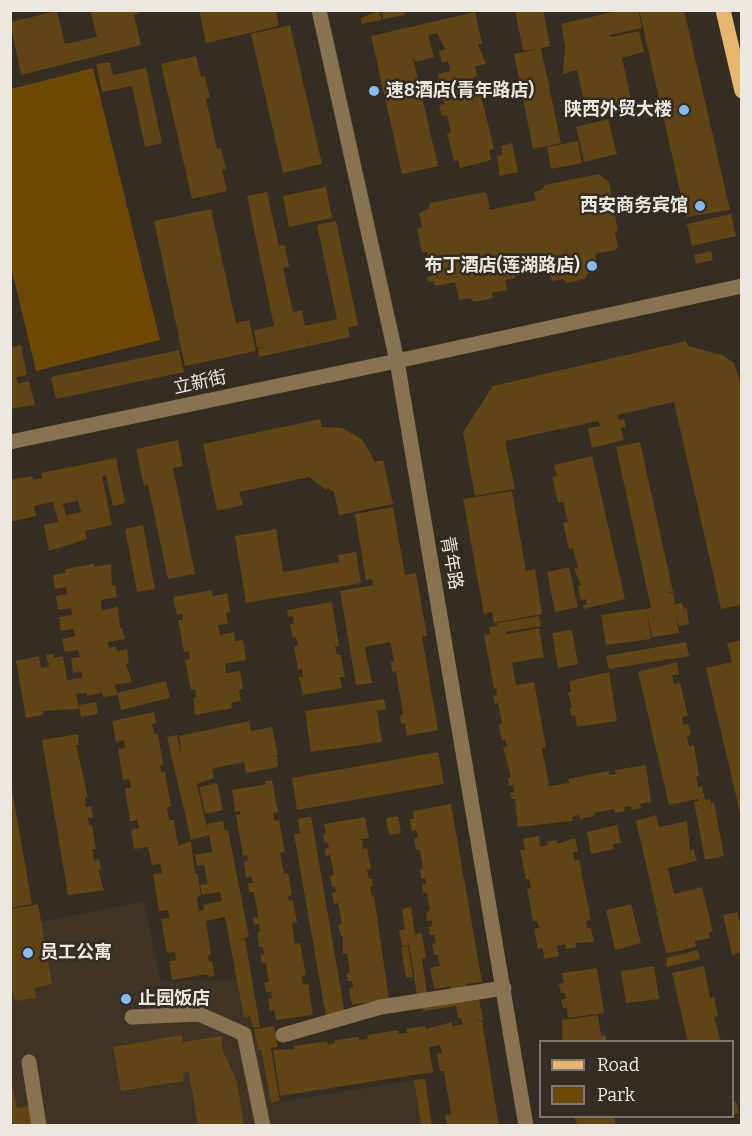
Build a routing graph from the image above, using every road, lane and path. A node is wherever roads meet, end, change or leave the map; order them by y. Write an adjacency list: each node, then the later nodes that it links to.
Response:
1 (319, 10): 5 (street, 青年路)
2 (723, 10): 3 (main road)
3 (741, 91)
4 (741, 286): 5 (street, 立新街)
5 (397, 362): 6 (street, 立新街); 7 (street, 青年路)
6 (10, 442)
7 (504, 988): 9 (street); 13 (street, 青年路)
8 (132, 1017): 12 (street)
9 (283, 1035)
10 (29, 1062): 11 (street)
11 (39, 1125)
12 (263, 1125)
13 (526, 1125)

